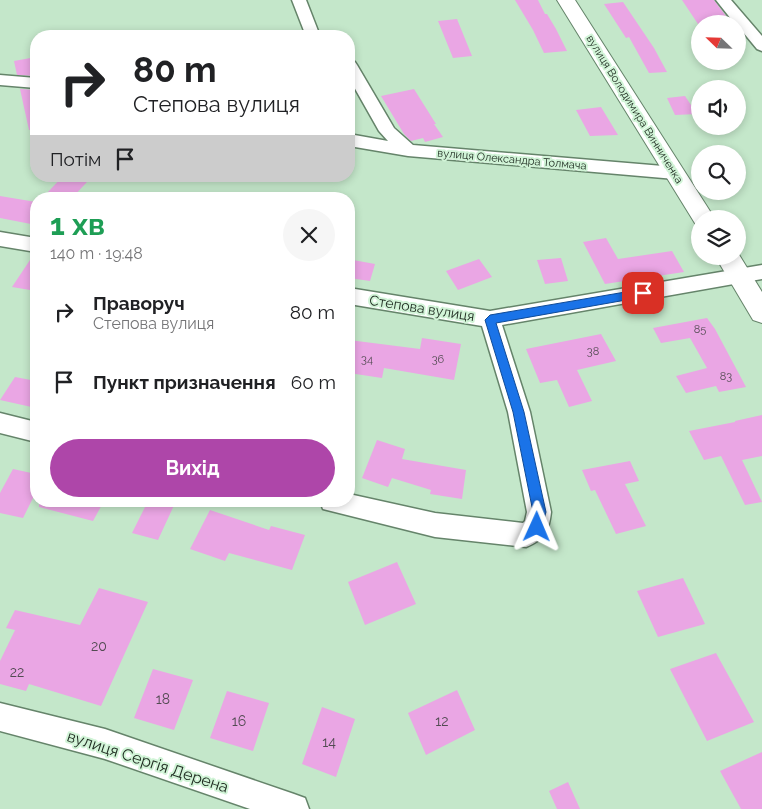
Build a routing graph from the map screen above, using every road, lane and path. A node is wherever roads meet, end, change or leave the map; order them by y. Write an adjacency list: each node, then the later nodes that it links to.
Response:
1 (299, 0): 4 (street)
2 (566, 0): 11 (main road, вулиця Володимира Винниченка)
3 (723, 0): 5 (street)
4 (311, 30)
5 (762, 46)
6 (355, 75): 10 (street)
7 (0, 80): 8 (street)
8 (30, 82)
9 (355, 141): 10 (street, вулиця Олександра Толмача)
10 (408, 150): 11 (street, вулиця Олександра Толмача)
11 (676, 173): 12 (main road, вулиця Володимира Винниченка)
12 (699, 210)
13 (3, 244): 14 (street)
14 (30, 245)
15 (743, 268): 17 (main road); 18 (street, Степова вулиця)
16 (355, 297): 18 (street, Степова вулиця)
17 (762, 313)
18 (490, 320): 21 (street)
19 (0, 423): 20 (street)
20 (30, 430)
21 (355, 506)
22 (0, 717): 23 (street, вулиця Сергія Дерена)
23 (294, 809)

